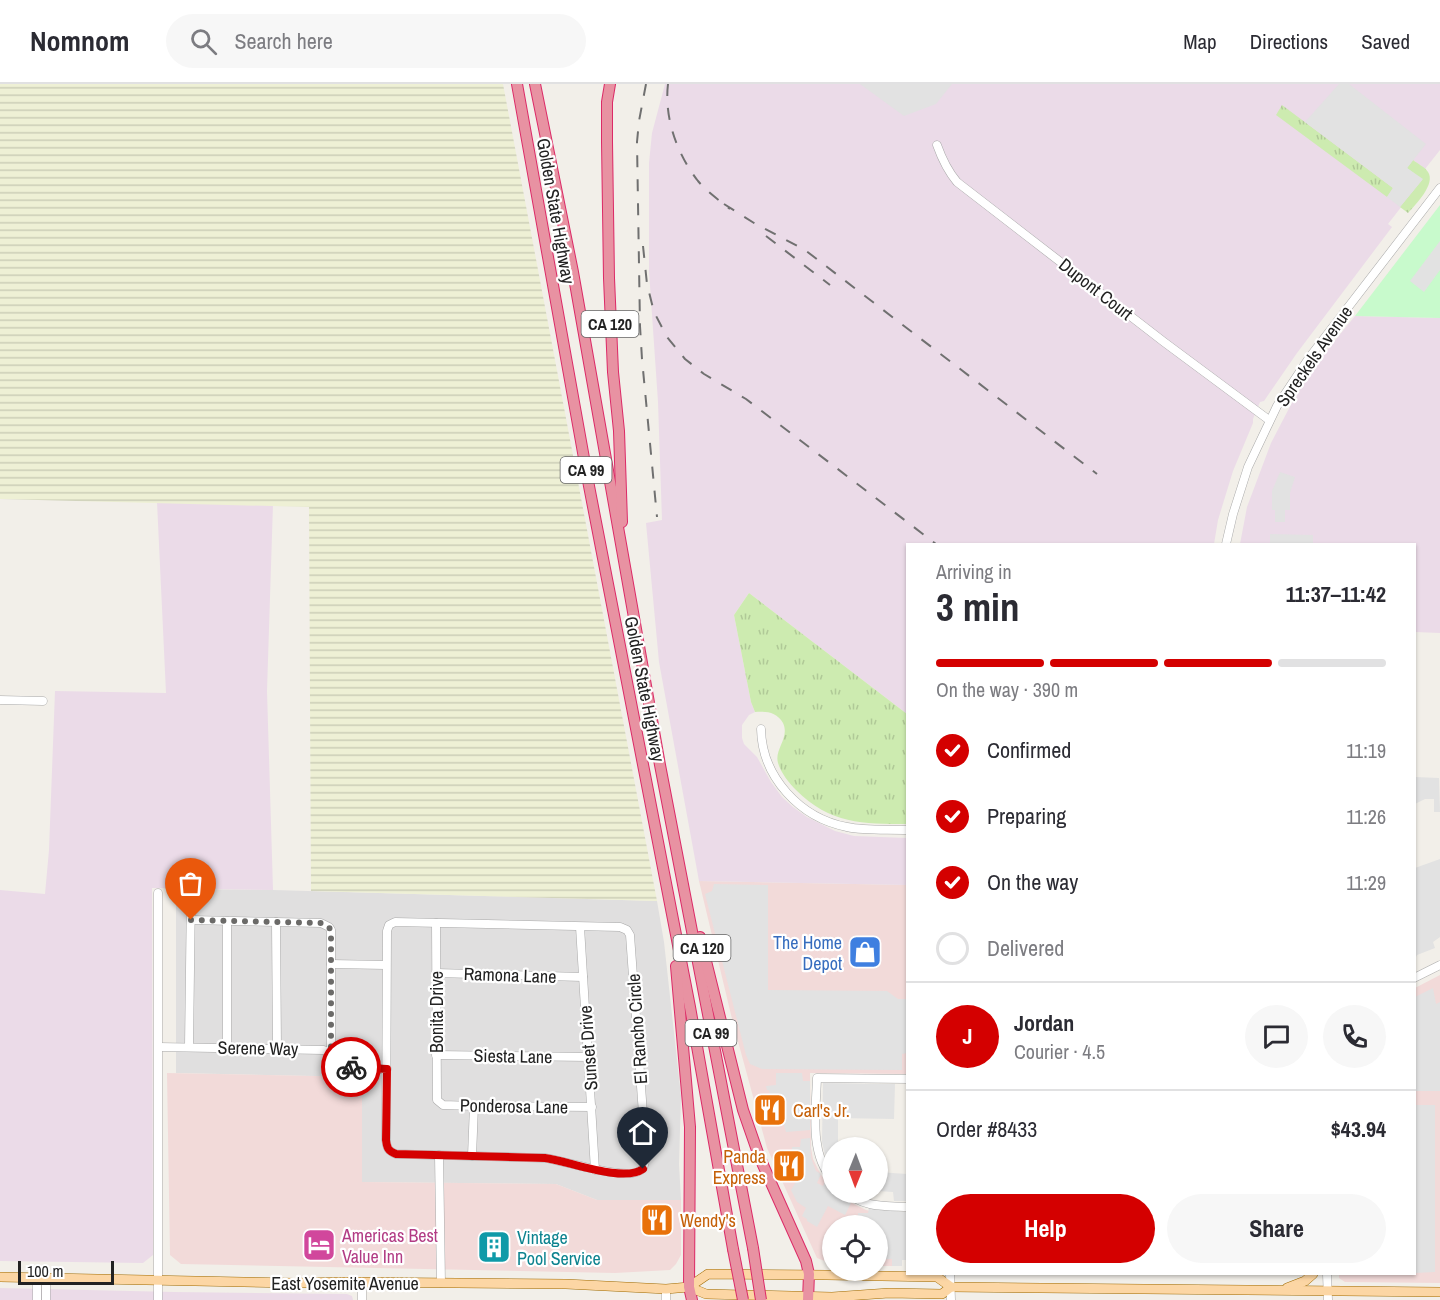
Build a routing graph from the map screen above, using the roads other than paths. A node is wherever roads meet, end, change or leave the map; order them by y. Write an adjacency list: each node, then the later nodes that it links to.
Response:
1 (517, 84): 16 (highway, Golden State Highway / CA 99)
2 (536, 84): 8 (highway, Golden State Highway / CA 99)
3 (610, 84): 8 (highway, CA 120)
4 (937, 145): 6 (street, Dupont Court)
5 (1440, 188): 6 (street, Spreckels Avenue)
6 (1269, 420): 7 (street, Spreckels Avenue)
7 (1226, 543)
8 (624, 564): 12 (highway, Golden State Highway / CA 99)
9 (0, 700): 10 (street)
10 (43, 701)
11 (761, 729): 13 (street)
12 (670, 818): 46 (highway, CA 120); 69 (highway, Golden State Highway / CA 99, bridge)
13 (906, 830)
14 (158, 893): 29 (street)
15 (191, 893): 17 (street)
16 (669, 897): 55 (highway, CA 120); 68 (highway, Golden State Highway / CA 99, bridge)
17 (191, 920): 18 (street); 28 (street)
18 (227, 921): 19 (street); 30 (street)
19 (276, 922): 22 (street); 31 (street)
20 (436, 923): 21 (street, El Rancho Circle); 23 (street, El Rancho Circle); 25 (street, Bonita Drive)
21 (580, 927): 26 (street, Sunset Drive); 43 (street, El Rancho Circle)
22 (331, 964): 23 (street); 32 (street)
23 (386, 965): 35 (street, El Rancho Circle)
24 (1440, 965): 27 (street)
25 (436, 973): 26 (street, Ramona Lane); 33 (street, Bonita Drive)
26 (583, 976): 34 (street, Sunset Drive)
27 (1416, 977)
28 (189, 1046): 29 (street, Serene Way); 30 (street, Serene Way)
29 (159, 1047): 52 (street)
30 (227, 1048): 31 (street, Serene Way)
31 (277, 1049): 32 (street, Serene Way)
32 (331, 1052): 35 (street, Serene Way)
33 (436, 1054): 34 (street, Siesta Lane); 37 (street, Bonita Drive)
34 (589, 1057): 39 (street, Sunset Drive)
35 (387, 1069): 40 (street, El Rancho Circle)
36 (906, 1079): 42 (street)
37 (437, 1100): 38 (street, Ponderosa Lane)
38 (474, 1106): 39 (street, Ponderosa Lane); 41 (street)
39 (592, 1107): 43 (street, Sunset Drive)
40 (439, 1155): 41 (street, El Rancho Circle); 54 (street)
41 (472, 1156): 43 (street, El Rancho Circle)
42 (822, 1162)
43 (595, 1170)
44 (867, 1203): 45 (street)
45 (906, 1207)
46 (809, 1274): 55 (main road, East Yosemite Avenue); 56 (main road, East Yosemite Avenue); 61 (highway, CA 120)
47 (951, 1275): 56 (street)
48 (1313, 1275): 58 (main road)
49 (1327, 1275): 60 (street)
50 (0, 1277): 51 (main road, East Yosemite Avenue)
51 (41, 1278): 52 (main road, East Yosemite Avenue); 62 (street); 63 (street)
52 (158, 1281): 53 (main road, East Yosemite Avenue); 64 (street)
53 (362, 1282): 54 (main road, East Yosemite Avenue); 65 (street)
54 (441, 1283): 57 (main road, East Yosemite Avenue)
55 (689, 1287): 57 (main road, East Yosemite Avenue); 61 (main road, East Yosemite Avenue); 67 (highway)
56 (951, 1287): 58 (main road, East Yosemite Avenue); 61 (main road, East Yosemite Avenue); 70 (street)
57 (666, 1289): 66 (street)
58 (1281, 1290): 60 (main road, East Yosemite Avenue)
59 (1440, 1292): 60 (main road, East Yosemite Avenue)
60 (1328, 1296)
61 (808, 1298)
62 (37, 1300)
63 (46, 1300)
64 (158, 1300)
65 (362, 1300)
66 (666, 1300)
67 (692, 1300)
68 (743, 1300)
69 (761, 1300)
70 (951, 1300)

